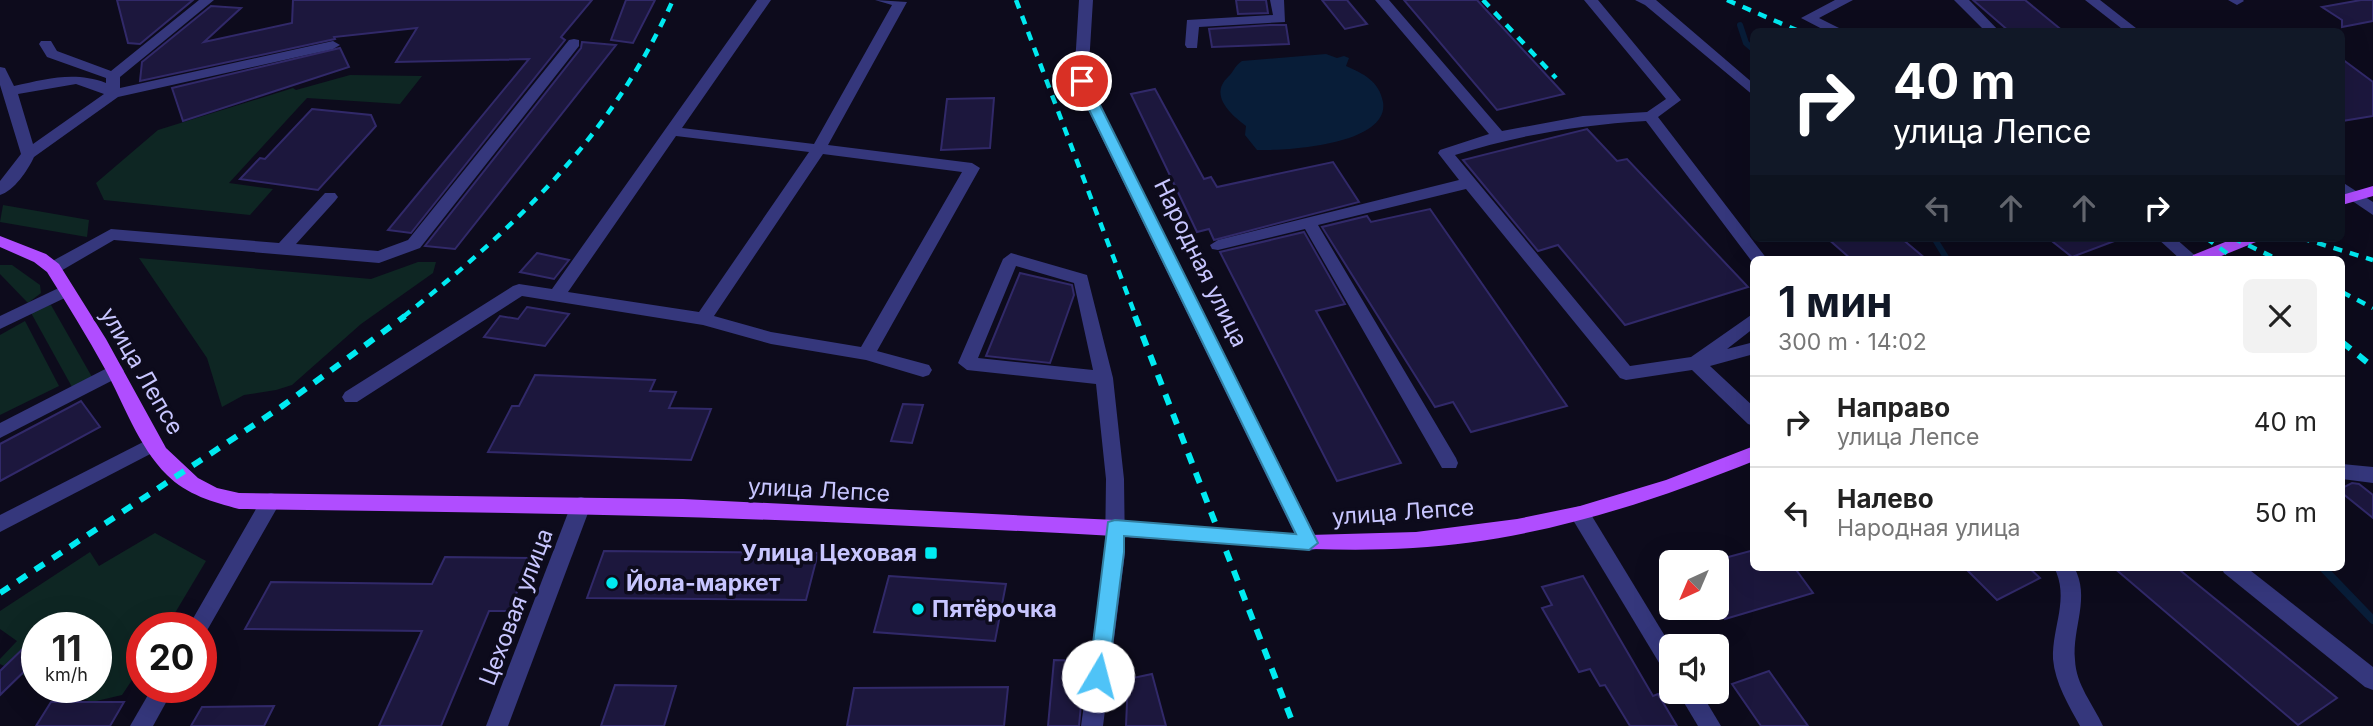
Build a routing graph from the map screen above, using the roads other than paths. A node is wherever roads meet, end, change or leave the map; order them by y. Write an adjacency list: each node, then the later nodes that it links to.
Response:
1 (207, 0): 20 (street)
2 (764, 0): 25 (street)
3 (882, 0): 27 (street)
4 (1086, 0): 69 (street, Народная улица)
5 (1277, 0): 17 (street)
6 (1382, 0): 26 (street)
7 (1591, 0): 24 (street)
8 (1642, 0): 21 (street)
9 (1846, 0): 12 (street)
10 (1961, 0): 13 (street)
11 (2092, 0): 14 (street)
12 (1832, 28)
13 (1990, 28)
14 (2130, 28)
15 (574, 43): 40 (street)
16 (46, 44): 20 (street)
17 (1192, 44)
18 (333, 45): 23 (street)
19 (0, 71): 22 (street)
20 (113, 76): 23 (street)
21 (1750, 89)
22 (10, 91): 23 (street); 28 (street)
23 (113, 94): 28 (street)
24 (1650, 116): 26 (street); 41 (street)
25 (672, 131): 27 (street); 46 (street)
26 (1499, 136): 29 (street)
27 (819, 149): 47 (street); 51 (street)
28 (28, 154): 30 (street)
29 (1469, 183): 35 (street); 52 (street)
30 (0, 190)
31 (2373, 191): 32 (main road)
32 (2346, 194): 34 (street)
33 (330, 197): 40 (street)
34 (2373, 210)
35 (1309, 223): 39 (street); 61 (street)
36 (2170, 242): 42 (street)
37 (2240, 242): 43 (main road)
38 (4, 245): 44 (main road, улица Лепсе)
39 (1218, 245)
40 (285, 247): 44 (street)
41 (1757, 256)
42 (2187, 256)
43 (2206, 256)
44 (52, 268): 45 (main road, улица Лепсе)
45 (67, 290): 49 (street); 54 (main road, улица Лепсе)
46 (556, 296): 47 (street); 56 (street)
47 (703, 319): 51 (street)
48 (1750, 322): 52 (street)
49 (0, 323)
50 (1750, 349): 52 (street)
51 (866, 354): 53 (street)
52 (1696, 363): 57 (street)
53 (923, 370)
54 (115, 371): 58 (street); 59 (main road, улица Лепсе)
55 (1104, 377): 55 (street); 68 (street)
56 (351, 397)
57 (1750, 415)
58 (0, 431)
59 (151, 445): 64 (main road, улица Лепсе); 67 (street)
60 (1750, 455): 66 (main road, улица Лепсе)
61 (1449, 463)
62 (2345, 472): 63 (street)
63 (2373, 475)
64 (271, 501): 65 (main road, улица Лепсе); 72 (street)
65 (582, 505): 68 (main road, улица Лепсе); 78 (street, Цеховая улица)
66 (1580, 514): 69 (main road, улица Лепсе); 73 (street)
67 (0, 524)
68 (1115, 528): 69 (main road, улица Лепсе); 79 (street)
69 (1309, 543)
70 (2067, 571): 81 (street)
71 (2236, 571): 74 (street)
72 (207, 612)
73 (1659, 644)
74 (2373, 680)
75 (154, 703): 77 (street)
76 (1696, 704): 80 (street)
77 (141, 726)
78 (497, 726)
79 (1092, 726)
80 (1710, 726)
81 (2092, 726)

